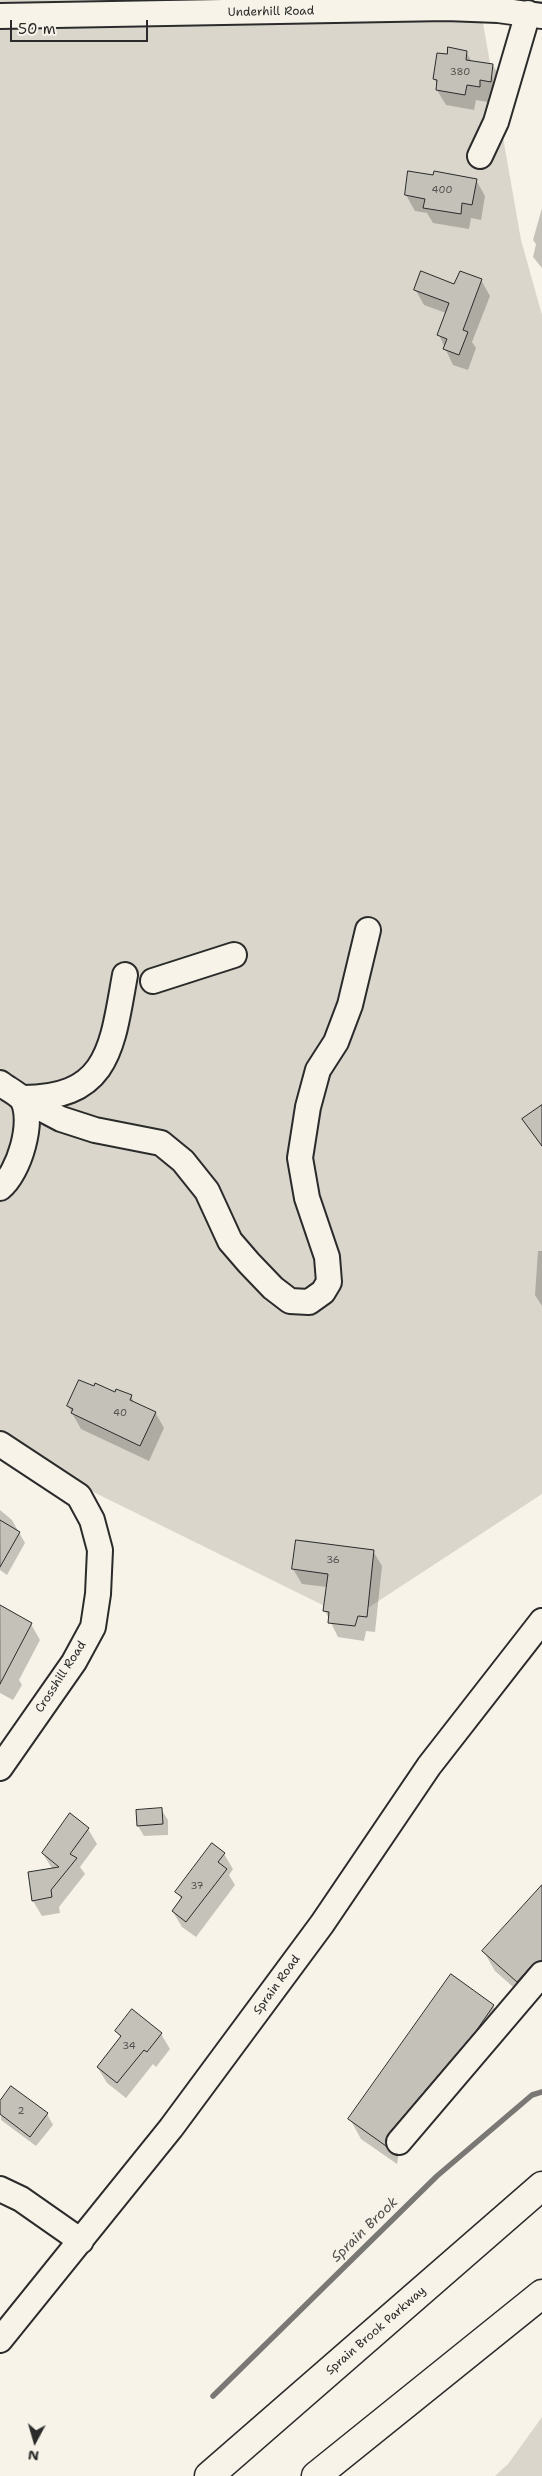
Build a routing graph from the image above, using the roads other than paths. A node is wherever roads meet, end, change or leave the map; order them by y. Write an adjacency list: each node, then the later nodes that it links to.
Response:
1 (323, 6): 2 (street, Underhill Road); 3 (street, Underhill Road)
2 (107, 7): 4 (street, Underhill Road)
3 (535, 14): 5 (street)
4 (0, 16)
5 (480, 156)
6 (368, 930): 11 (street)
7 (234, 955): 9 (street)
8 (125, 975): 11 (street)
9 (153, 981)
10 (0, 1083): 11 (street)
11 (21, 1098): 12 (street)
12 (0, 1188)
13 (0, 1444): 15 (street, Crosshill Road)
14 (542, 1621): 20 (street, Sprain Road)
15 (0, 1768)
16 (542, 1974): 17 (street)
17 (399, 2142)
18 (542, 2186): 23 (highway, Sprain Brook Parkway)
19 (0, 2189): 20 (street)
20 (80, 2241): 22 (street, Sprain Road)
21 (542, 2294): 24 (highway)
22 (0, 2340)
23 (209, 2476)
24 (316, 2476)

